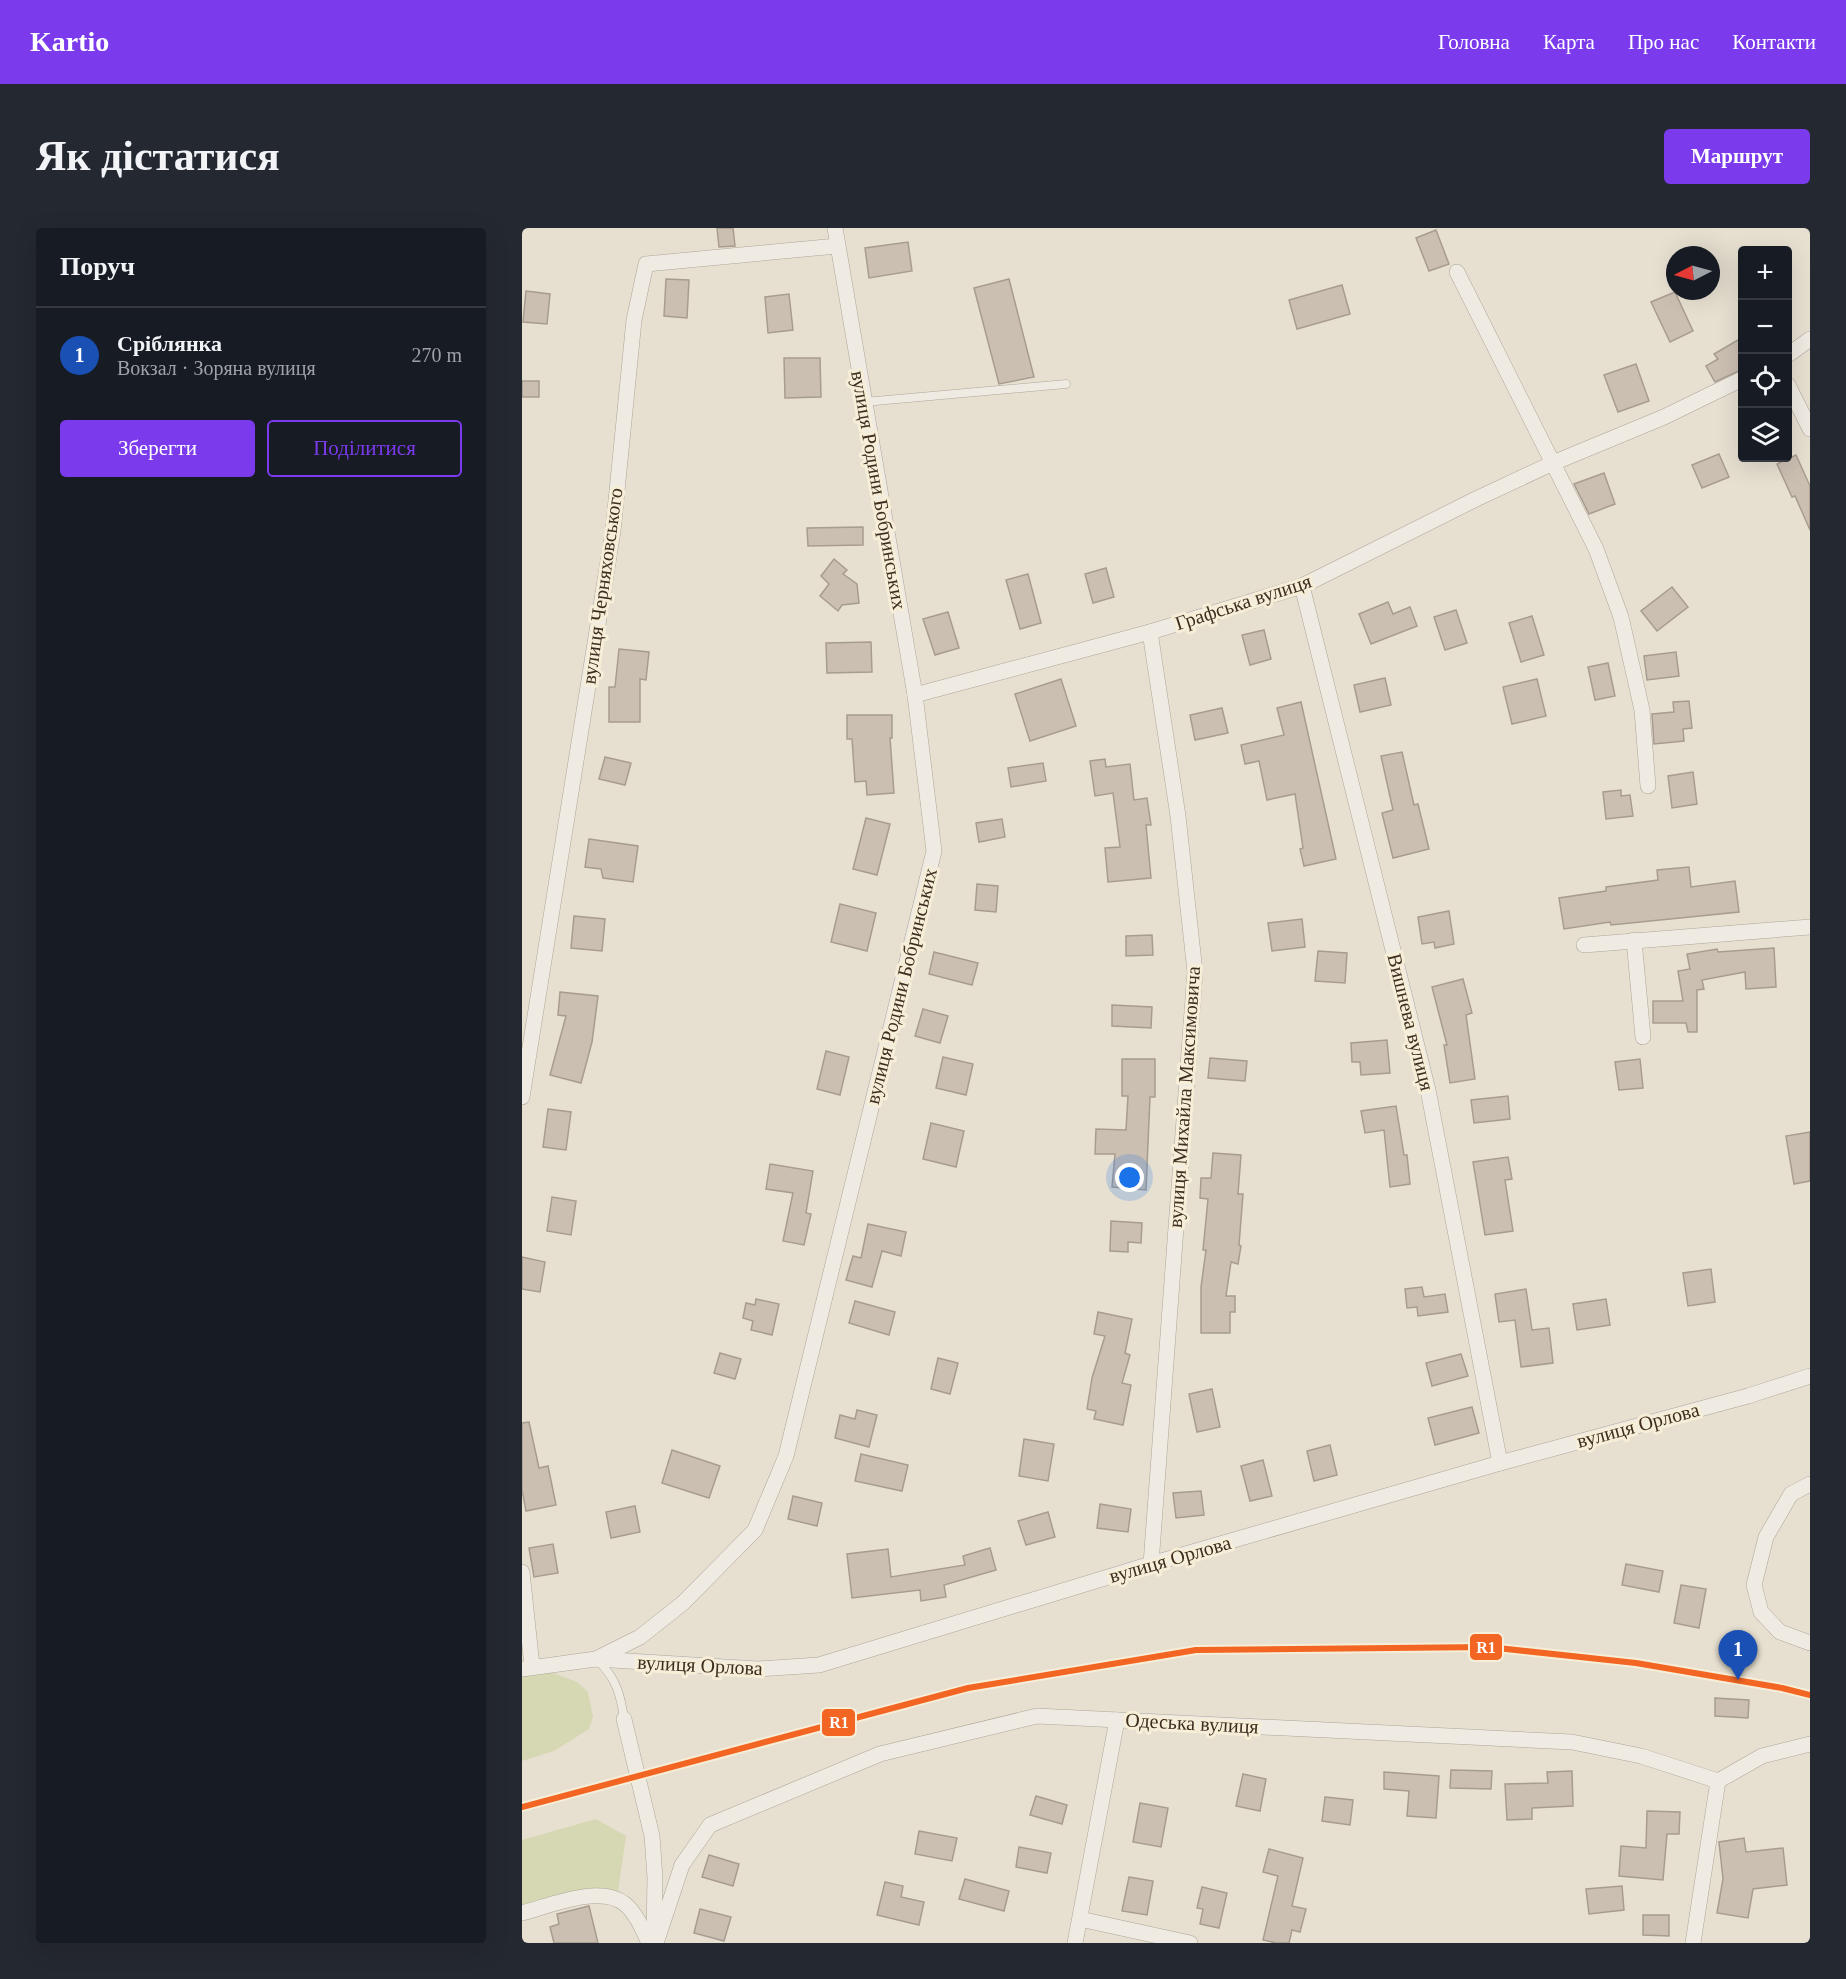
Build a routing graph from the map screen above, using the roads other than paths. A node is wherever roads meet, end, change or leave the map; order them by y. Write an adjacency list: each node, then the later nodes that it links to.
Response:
1 (835, 228): 2 (street, вулиця Родини Бобринських)
2 (837, 246): 9 (street, вулиця Родини Бобринських); 20 (street, вулиця Черняховського)
3 (1457, 272): 11 (street)
4 (1810, 339): 5 (street)
5 (1789, 354)
6 (1738, 381): 11 (street, Графська вулиця)
7 (1066, 384): 9 (lane)
8 (1792, 393): 10 (street)
9 (864, 402): 14 (street, вулиця Родини Бобринських)
10 (1810, 429)
11 (1553, 463): 12 (street, Графська вулиця); 15 (street)
12 (1302, 586): 13 (street, Графська вулиця); 22 (street, Вишнева вулиця)
13 (1150, 632): 14 (street, Графська вулиця); 24 (street, вулиця Михайла Максимовича)
14 (915, 695): 27 (street, вулиця Родини Бобринських)
15 (1648, 786)
16 (1810, 927): 17 (street)
17 (1634, 940): 18 (street); 19 (street)
18 (1584, 945)
19 (1643, 1037)
20 (522, 1097)
21 (1810, 1376): 22 (street, вулиця Орлова)
22 (1500, 1463): 24 (street, вулиця Орлова)
23 (1810, 1484): 26 (street)
24 (1151, 1564): 27 (street, вулиця Орлова)
25 (522, 1572): 28 (street)
26 (1810, 1643)
27 (596, 1659): 28 (street, вулиця Орлова); 29 (lane)
28 (527, 1667)
29 (624, 1719): 35 (street)
30 (1117, 1720): 32 (street, Одеська вулиця); 34 (street); 35 (street, Одеська вулиця)
31 (1810, 1744): 32 (street)
32 (1718, 1780): 38 (street)
33 (522, 1913): 35 (street)
34 (1080, 1919): 36 (street); 37 (street)
35 (653, 1943)
36 (1075, 1943)
37 (1190, 1943)
38 (1693, 1943)

